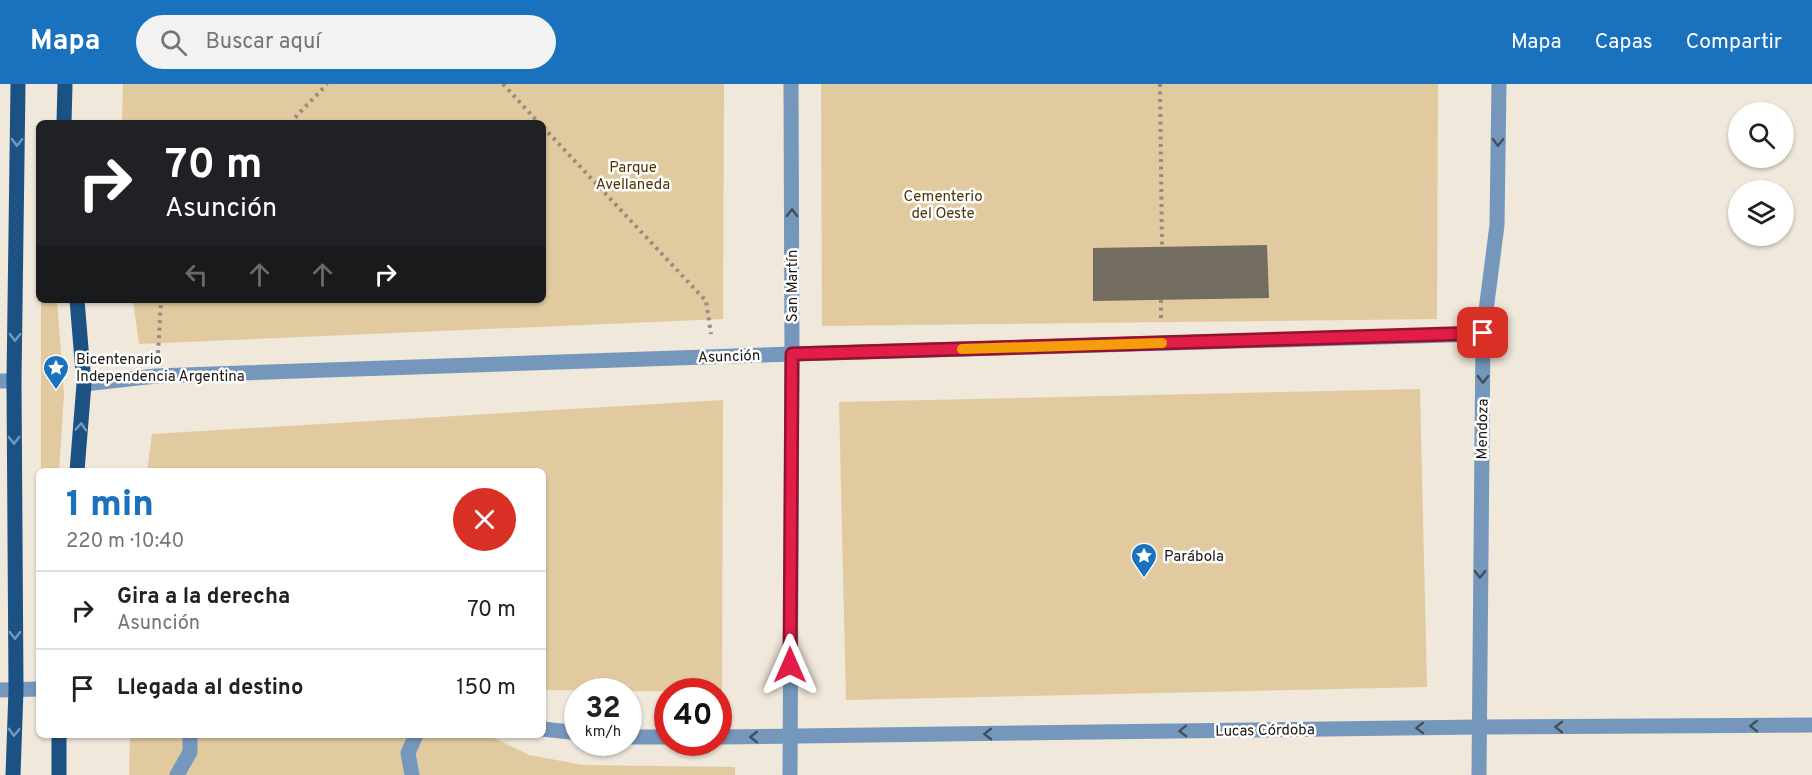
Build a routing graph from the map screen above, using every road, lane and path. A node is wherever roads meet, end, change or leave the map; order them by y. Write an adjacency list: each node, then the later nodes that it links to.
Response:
1 (18, 84): 19 (main road, one-way to 19)
2 (65, 84): 8 (main road)
3 (327, 84): 9 (path)
4 (503, 84): 10 (path)
5 (791, 84): 16 (street, San Martín, one-way to 5)
6 (1160, 84): 12 (path)
7 (1499, 84): 15 (street, Mendoza, one-way to 15)
8 (64, 120)
9 (293, 120)
10 (536, 120)
11 (546, 130): 17 (path)
12 (1162, 247)
13 (77, 303): 20 (main road)
14 (161, 303): 18 (path)
15 (1483, 333): 16 (street, Asunción); 25 (street, Mendoza, one-way to 25)
16 (792, 354): 17 (street, Asunción); 29 (street, San Martín)
17 (714, 357): 18 (street, Asunción)
18 (156, 376): 20 (street, Asunción)
19 (7, 381): 23 (main road, one-way to 23)
20 (84, 384): 21 (main road, one-way to 20)
21 (77, 468)
22 (36, 689): 23 (street)
23 (8, 690): 33 (main road, one-way to 33)
24 (1812, 726): 25 (street, Lucas Córdoba, one-way to 25)
25 (1479, 727): 29 (street, Lucas Córdoba, one-way to 29); 38 (street, Mendoza)
26 (546, 729): 27 (street)
27 (564, 731)
28 (732, 737): 29 (street, Lucas Córdoba, one-way to 28)
29 (790, 737): 37 (street, San Martín)
30 (59, 738): 34 (main road)
31 (190, 738): 35 (street)
32 (415, 738): 36 (street)
33 (13, 775)
34 (59, 775)
35 (177, 775)
36 (412, 775)
37 (790, 775)
38 (1479, 775)

